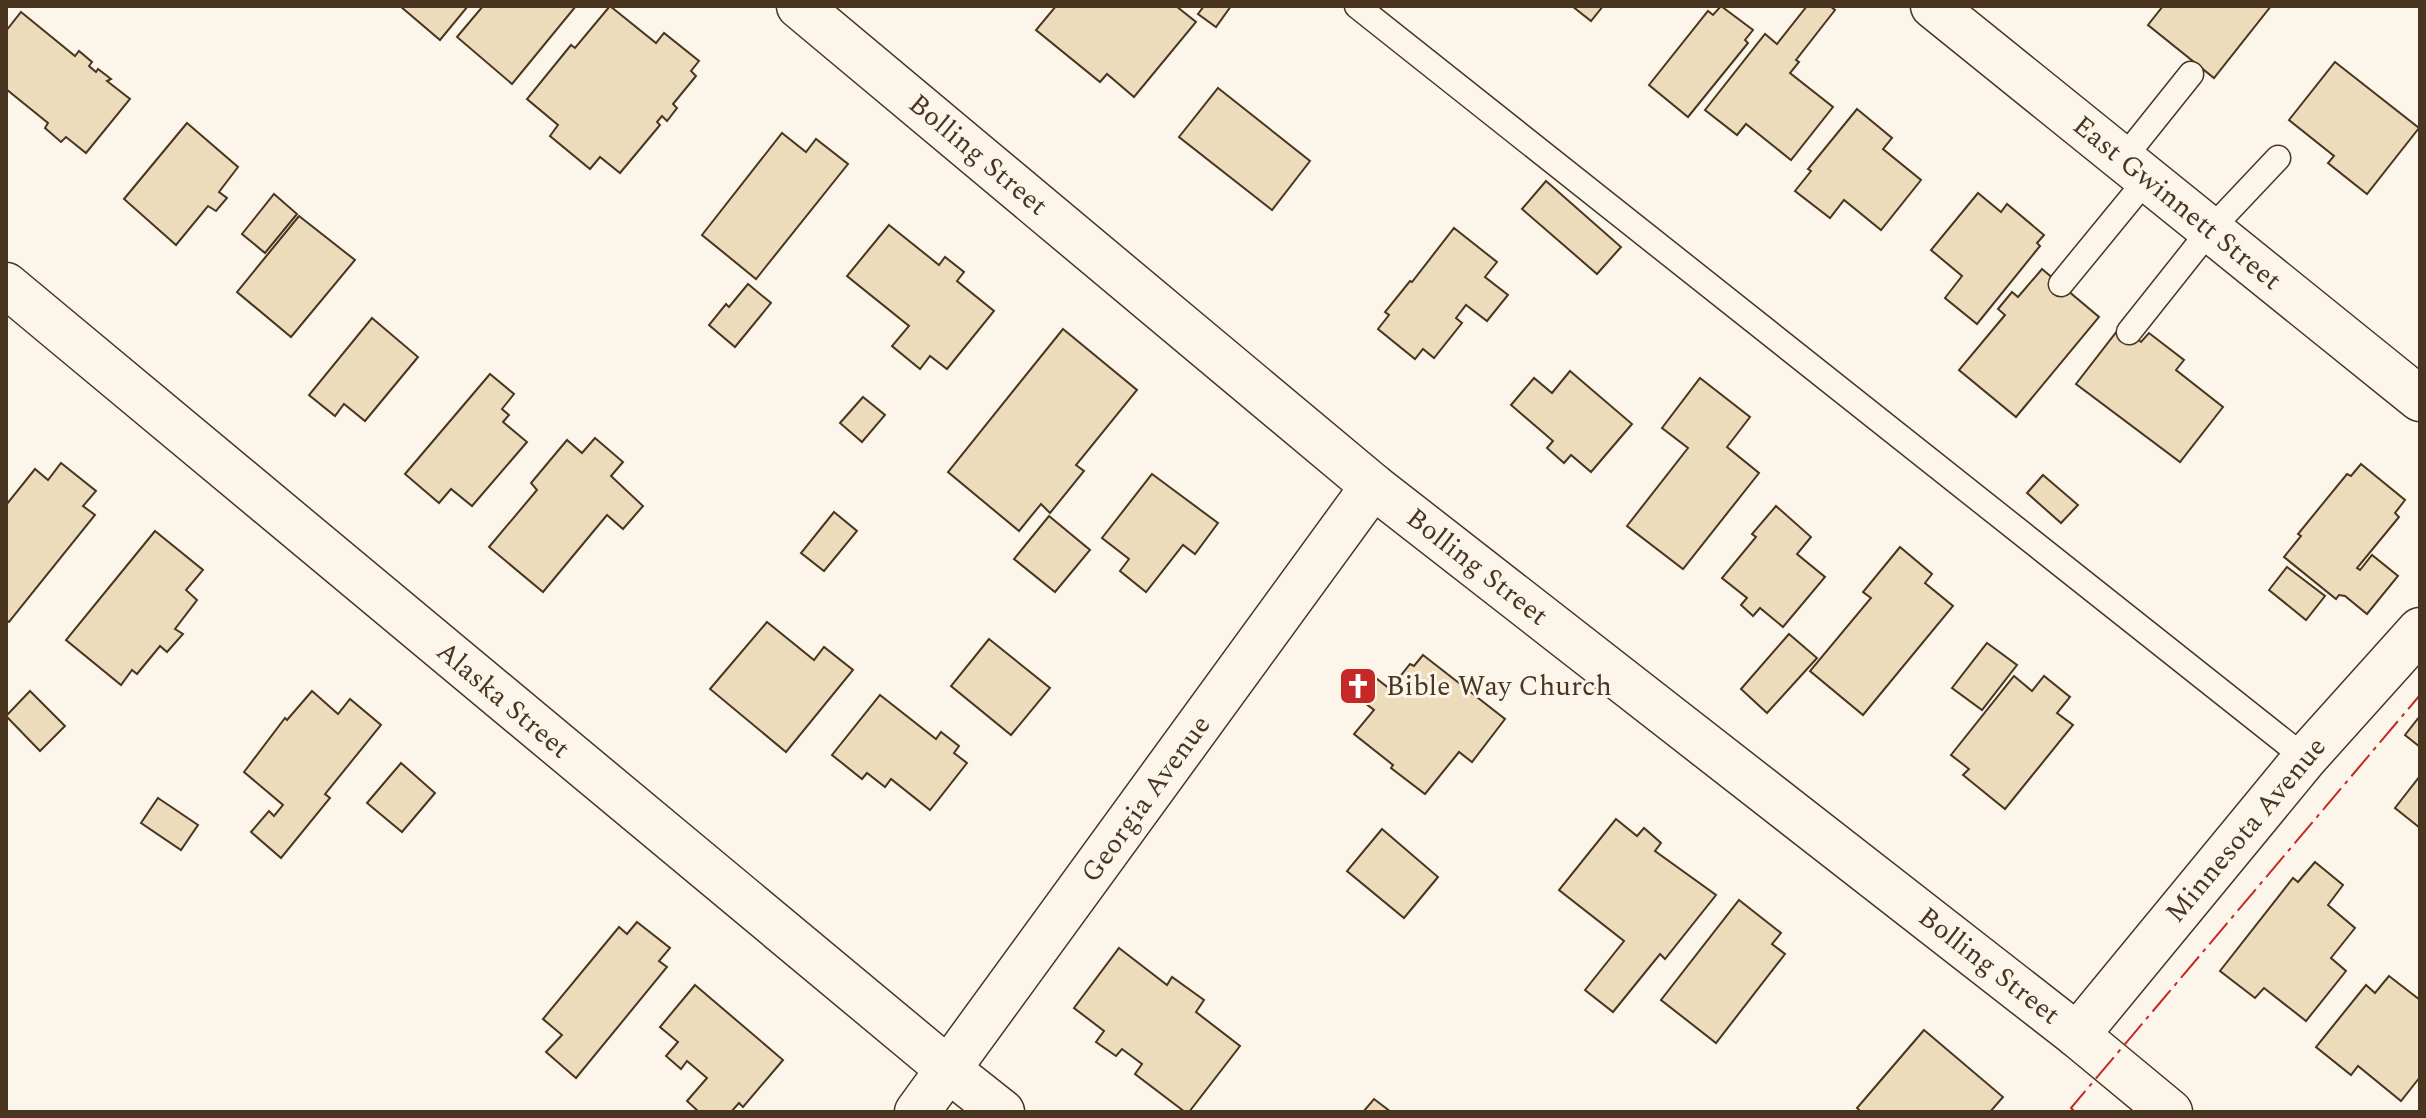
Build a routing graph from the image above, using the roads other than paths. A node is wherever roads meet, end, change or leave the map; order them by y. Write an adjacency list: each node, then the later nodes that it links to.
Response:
1 (799, 6): 12 (street, Bolling Street)
2 (1357, 6): 14 (lane)
3 (1933, 6): 6 (street, East Gwinnett Street)
4 (2191, 74): 6 (lane)
5 (2278, 158): 7 (lane)
6 (2135, 169): 7 (street, East Gwinnett Street); 8 (lane)
7 (2210, 230): 10 (lane); 11 (street, East Gwinnett Street)
8 (2061, 284)
9 (6, 285): 16 (street, Alaska Street)
10 (2129, 332)
11 (2420, 399)
12 (1373, 486): 15 (street, Bolling Street); 16 (street, Georgia Avenue)
13 (2420, 630): 14 (street, Minnesota Avenue)
14 (2305, 758): 15 (street, Minnesota Avenue)
15 (2077, 1035): 19 (street, Bolling Street)
16 (949, 1070): 17 (street, Georgia Avenue); 18 (street, Alaska Street)
17 (917, 1112)
18 (1002, 1112)
19 (2170, 1112)

